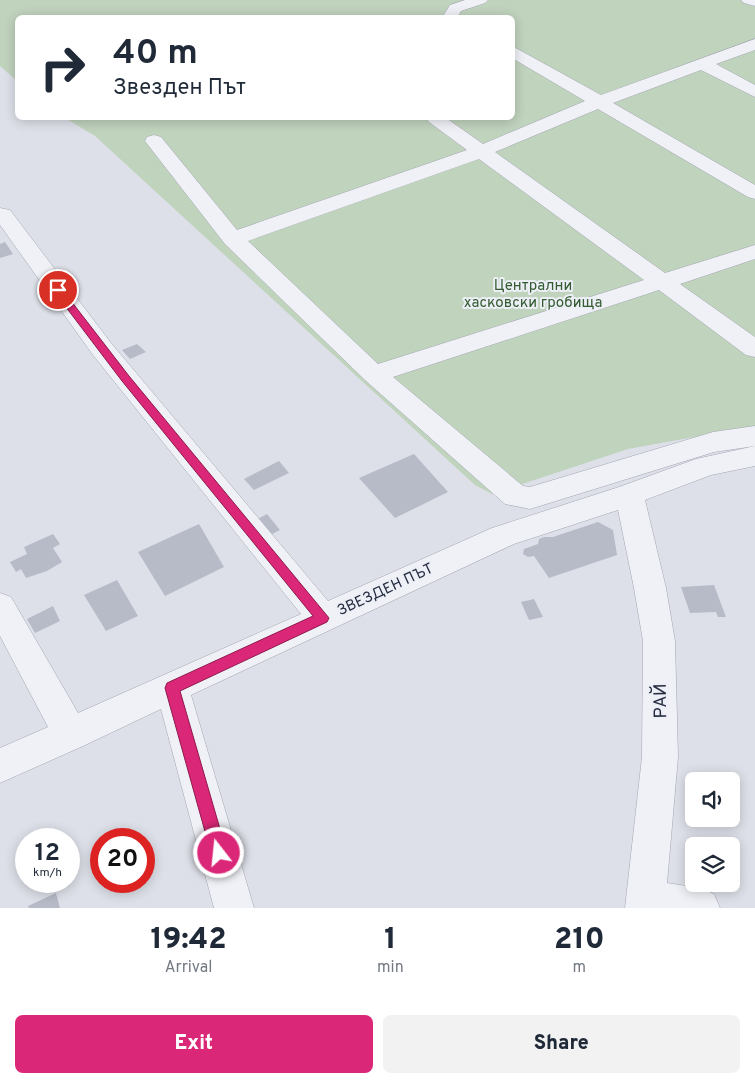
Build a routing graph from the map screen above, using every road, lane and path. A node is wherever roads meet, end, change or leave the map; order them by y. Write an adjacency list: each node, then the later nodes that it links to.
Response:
1 (480, 0): 4 (street)
2 (749, 0): 3 (street)
3 (755, 1)
4 (451, 15)
5 (755, 44): 7 (street)
6 (515, 54): 9 (street)
7 (703, 64): 8 (street); 9 (street)
8 (755, 92)
9 (599, 102): 12 (street); 13 (street)
10 (438, 120): 12 (street)
11 (154, 141): 15 (street)
12 (482, 151): 15 (street); 17 (street)
13 (755, 192)
14 (1, 215): 24 (street)
15 (233, 239): 19 (street)
16 (755, 252): 17 (street)
17 (662, 283): 18 (street); 19 (street)
18 (755, 349)
19 (374, 374): 20 (street)
20 (755, 436)
21 (755, 456): 22 (street, ЗВЕЗДЕН ПЪТ)
22 (629, 496): 24 (street, ЗВЕЗДЕН ПЪТ); 28 (street, РАЙ)
23 (0, 606): 26 (street)
24 (323, 618): 25 (street, ЗВЕЗДЕН ПЪТ)
25 (172, 688): 26 (street, ЗВЕЗДЕН ПЪТ); 29 (street)
26 (71, 735): 27 (street, ЗВЕЗДЕН ПЪТ)
27 (0, 766)
28 (645, 904): 30 (street)
29 (234, 908)
30 (700, 908)

